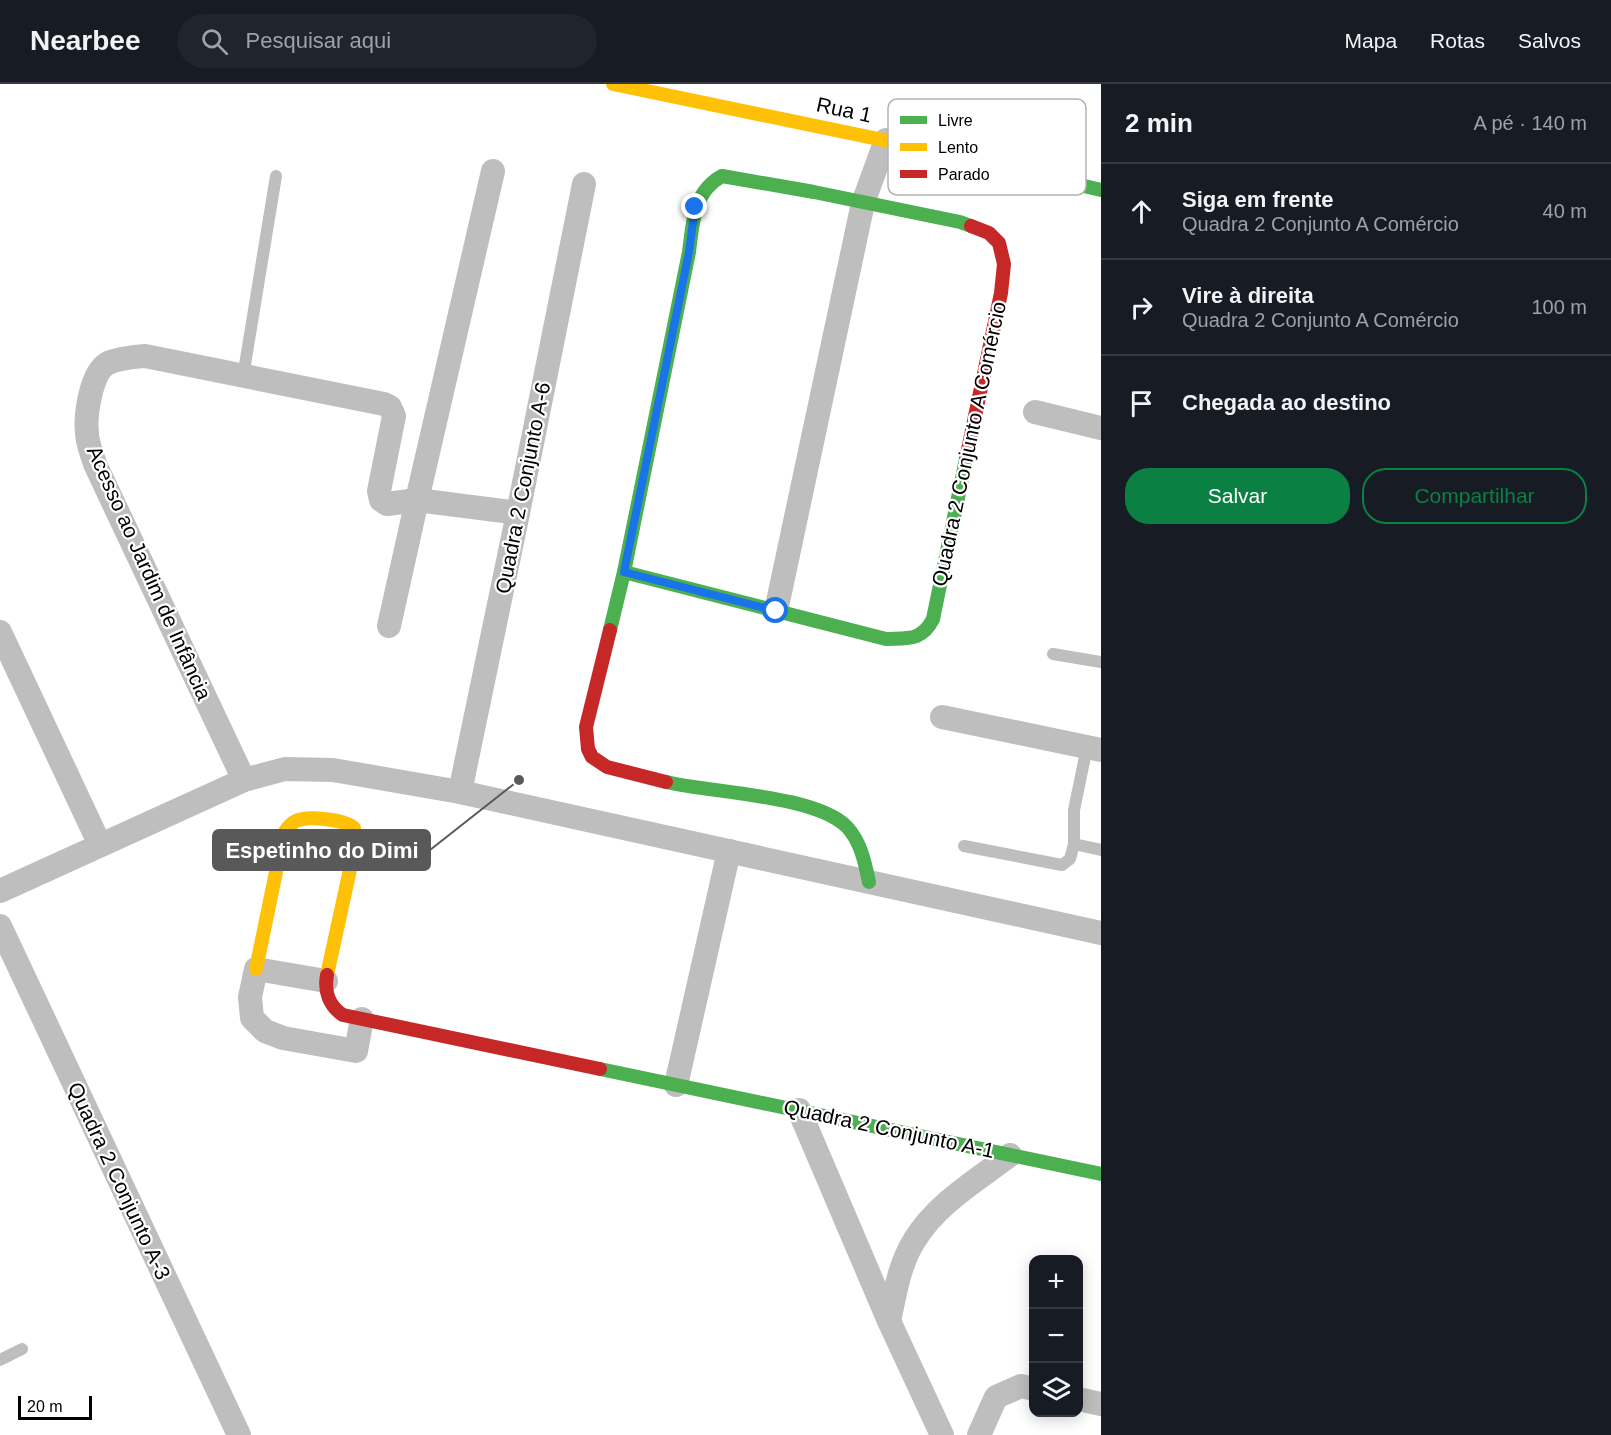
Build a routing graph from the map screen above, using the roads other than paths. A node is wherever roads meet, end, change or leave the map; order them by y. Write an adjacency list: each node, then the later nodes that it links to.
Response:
1 (613, 84): 2 (street, Rua 1)
2 (885, 140): 3 (street, Rua 1); 9 (street)
3 (888, 141)
4 (493, 171): 13 (street)
5 (276, 176): 10 (lane)
6 (584, 184): 14 (street, Quadra 2 Conjunto A-6)
7 (1086, 187): 8 (street, Rua 1)
8 (1101, 190)
9 (863, 203): 15 (street, Quadra 2 Conjunto A Comércio); 16 (street); 16 (street, Quadra 2 Conjunto A Comércio)
10 (243, 377): 13 (street); 23 (street, Acesso ao Jardim de Infância)
11 (1035, 412): 12 (street)
12 (1101, 428)
13 (417, 500): 14 (street); 17 (street)
14 (518, 513): 24 (street, Quadra 2 Conjunto A-6)
15 (624, 572): 16 (street, Quadra 2 Conjunto A Comércio); 30 (street, Quadra 2 Conjunto A Comércio)
16 (776, 611)
17 (389, 626)
18 (0, 632): 26 (street)
19 (1053, 654): 20 (lane)
20 (1101, 662)
21 (942, 717): 22 (street)
22 (1094, 749): 25 (lane)
23 (244, 780): 24 (street); 26 (street)
24 (460, 792): 29 (street)
25 (1074, 844): 27 (lane); 28 (lane)
26 (100, 845): 31 (street)
27 (964, 846)
28 (1101, 850)
29 (729, 851): 30 (street); 37 (street)
30 (869, 882): 33 (street)
31 (0, 891)
32 (0, 926): 47 (street, Quadra 2 Conjunto A-3)
33 (1101, 933)
34 (256, 969): 35 (street); 35 (street); 36 (street)
35 (326, 981): 36 (street, Quadra 2 Conjunto A-1)
36 (362, 1019): 37 (street, Quadra 2 Conjunto A-1)
37 (676, 1085): 38 (street, Quadra 2 Conjunto A-1)
38 (799, 1110): 39 (street, Quadra 2 Conjunto A-1); 41 (street)
39 (1010, 1155): 40 (street, Quadra 2 Conjunto A-1); 41 (street)
40 (1101, 1174)
41 (890, 1321): 48 (street)
42 (22, 1349): 43 (lane)
43 (0, 1360)
44 (1029, 1388): 49 (street)
45 (1083, 1400): 46 (street)
46 (1101, 1404)
47 (239, 1435)
48 (942, 1435)
49 (979, 1435)

